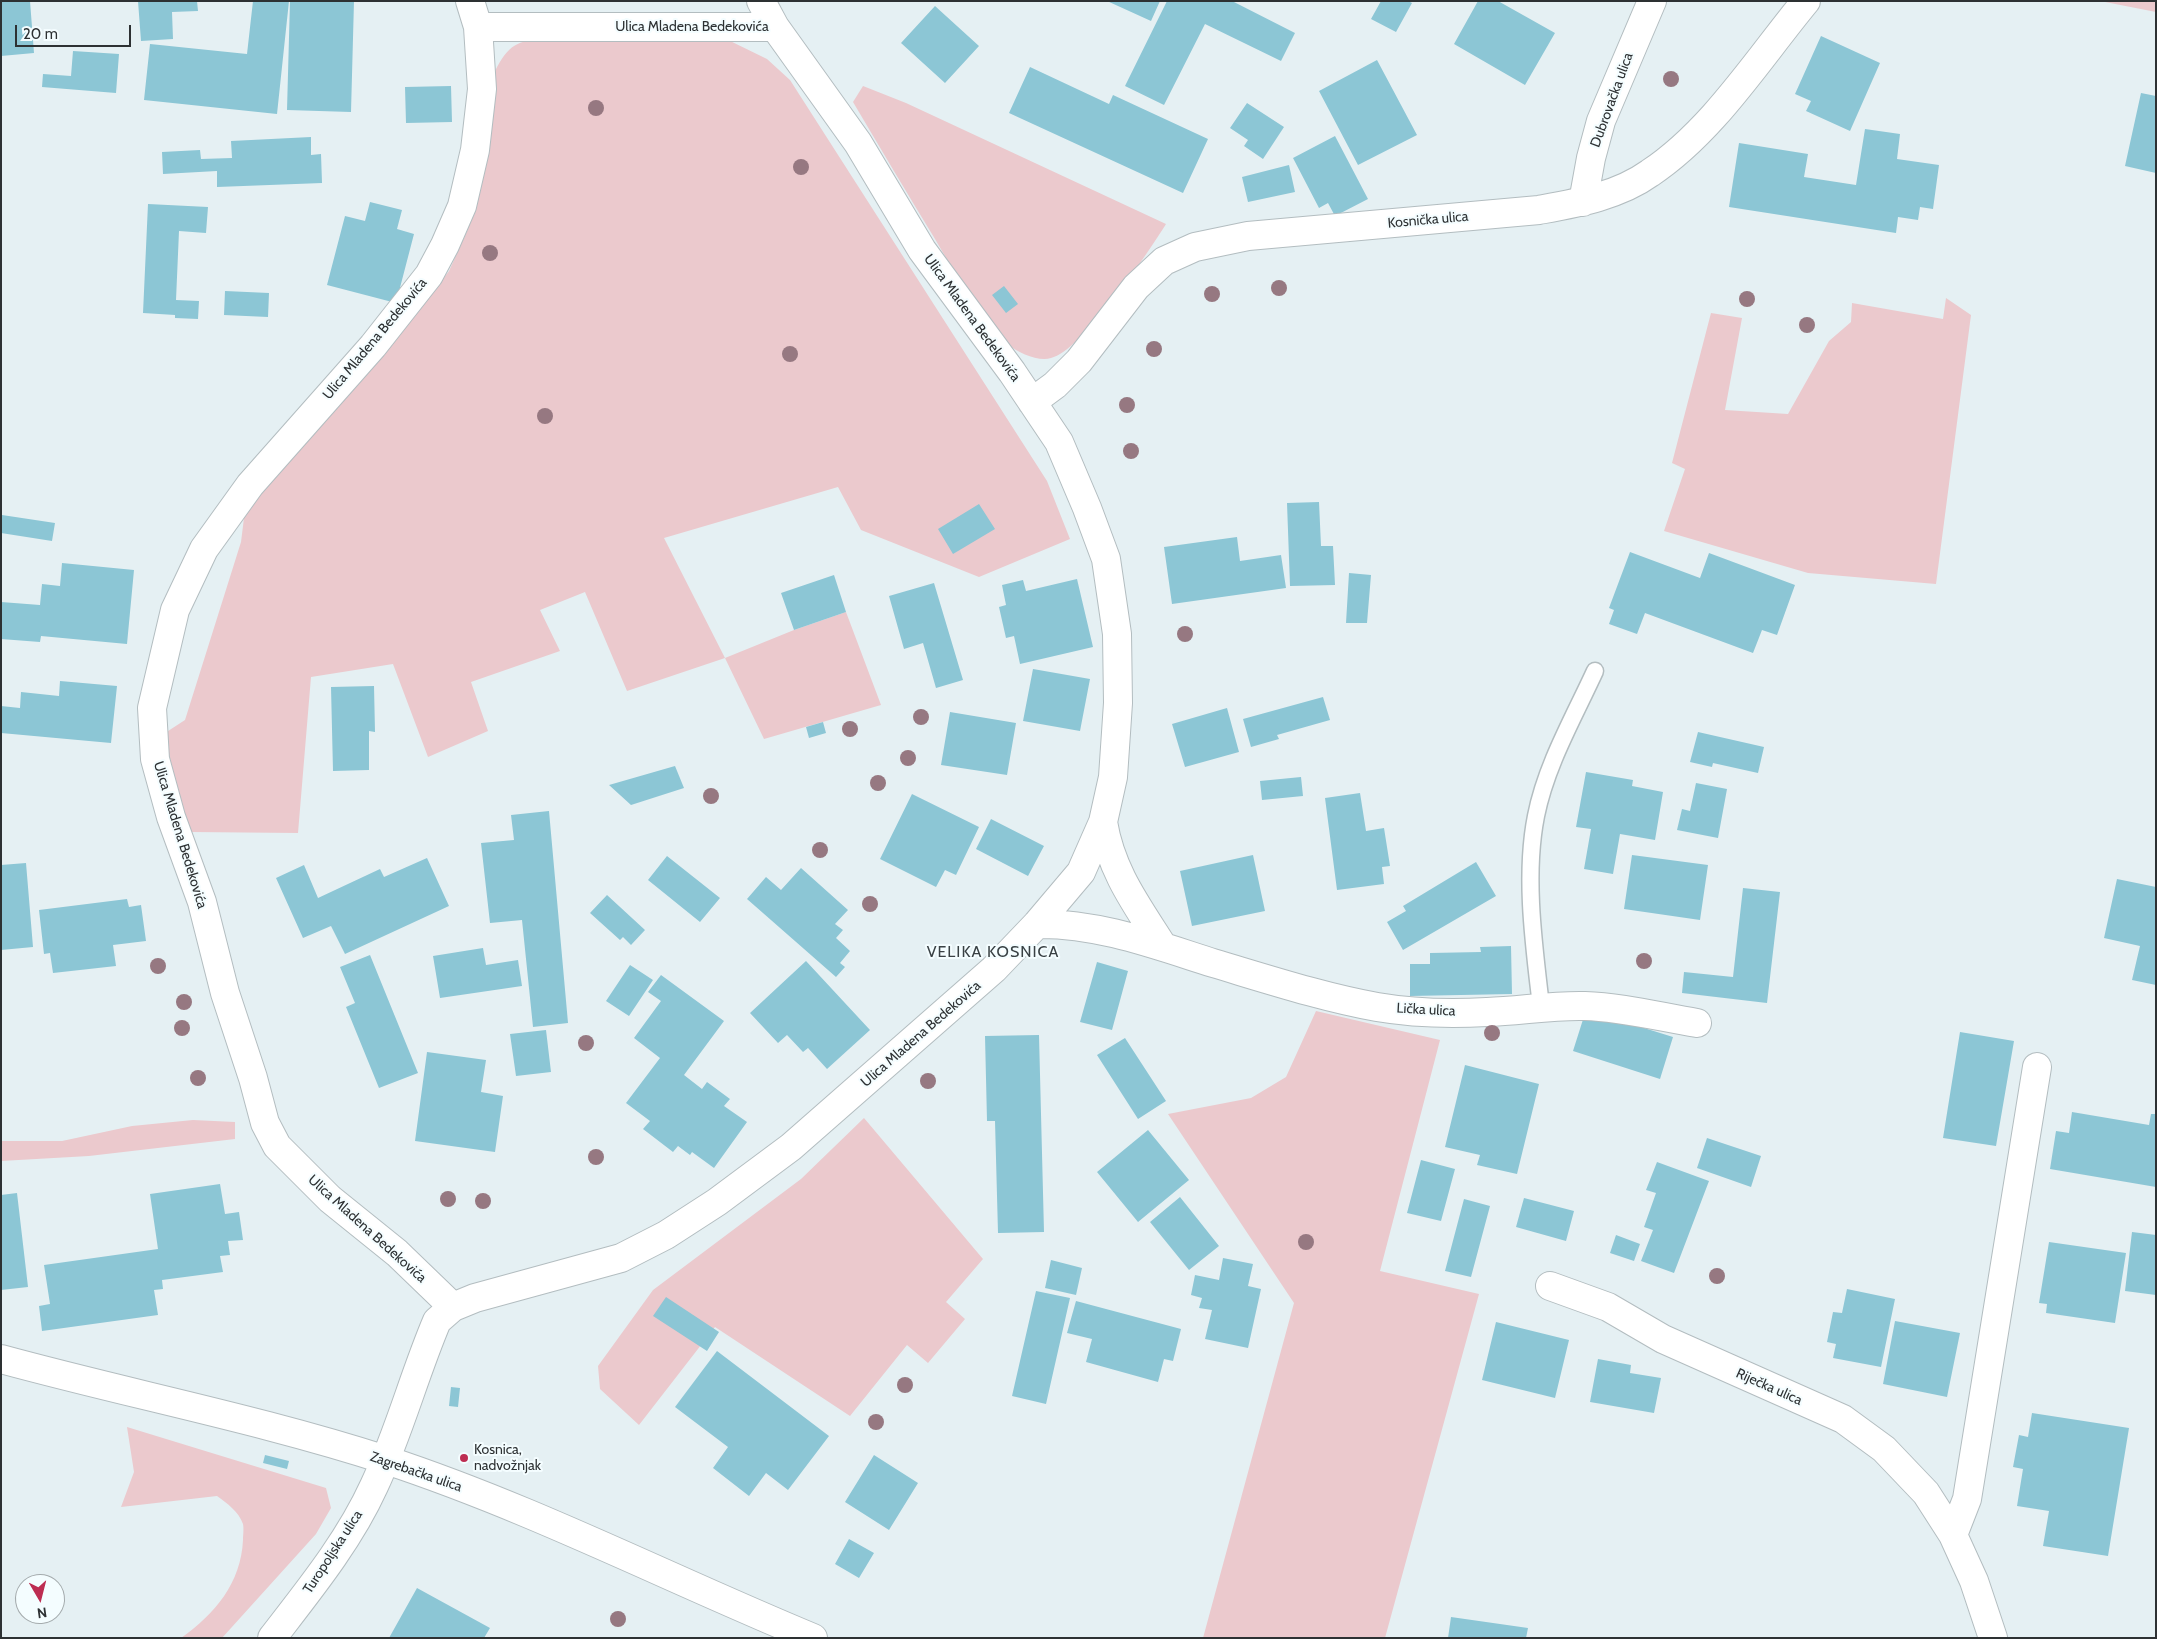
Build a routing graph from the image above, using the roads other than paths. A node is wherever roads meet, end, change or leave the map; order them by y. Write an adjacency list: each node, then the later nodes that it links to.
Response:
1 (470, 1): 5 (street)
2 (761, 1): 6 (street)
3 (1652, 1): 7 (street, Dubrovačka ulica)
4 (1806, 1): 7 (street, Kosnička ulica)
5 (478, 27): 6 (street, Ulica Mladena Bedekovića); 17 (street, Ulica Mladena Bedekovića)
6 (775, 27): 8 (street, Ulica Mladena Bedekovića)
7 (1583, 202): 8 (street, Kosnička ulica)
8 (1032, 402): 10 (street, Ulica Mladena Bedekovića)
9 (1595, 671): 13 (lane)
10 (1103, 822): 11 (street, Ulica Mladena Bedekovića); 12 (street)
11 (1037, 924): 12 (street, Lička ulica); 17 (street, Ulica Mladena Bedekovića)
12 (1162, 945): 13 (street, Lička ulica)
13 (1541, 1006): 14 (street, Lička ulica)
14 (1697, 1023)
15 (2037, 1066): 20 (street)
16 (1550, 1286): 20 (street, Riječka ulica)
17 (453, 1307): 19 (street, Ulica Mladena Bedekovića)
18 (3, 1363): 19 (street, Zagrebačka ulica)
19 (386, 1460): 21 (street, Turopoljska ulica); 22 (street, Zagrebačka ulica)
20 (1953, 1535): 23 (street, Riječka ulica)
21 (272, 1638)
22 (813, 1638)
23 (1993, 1638)

